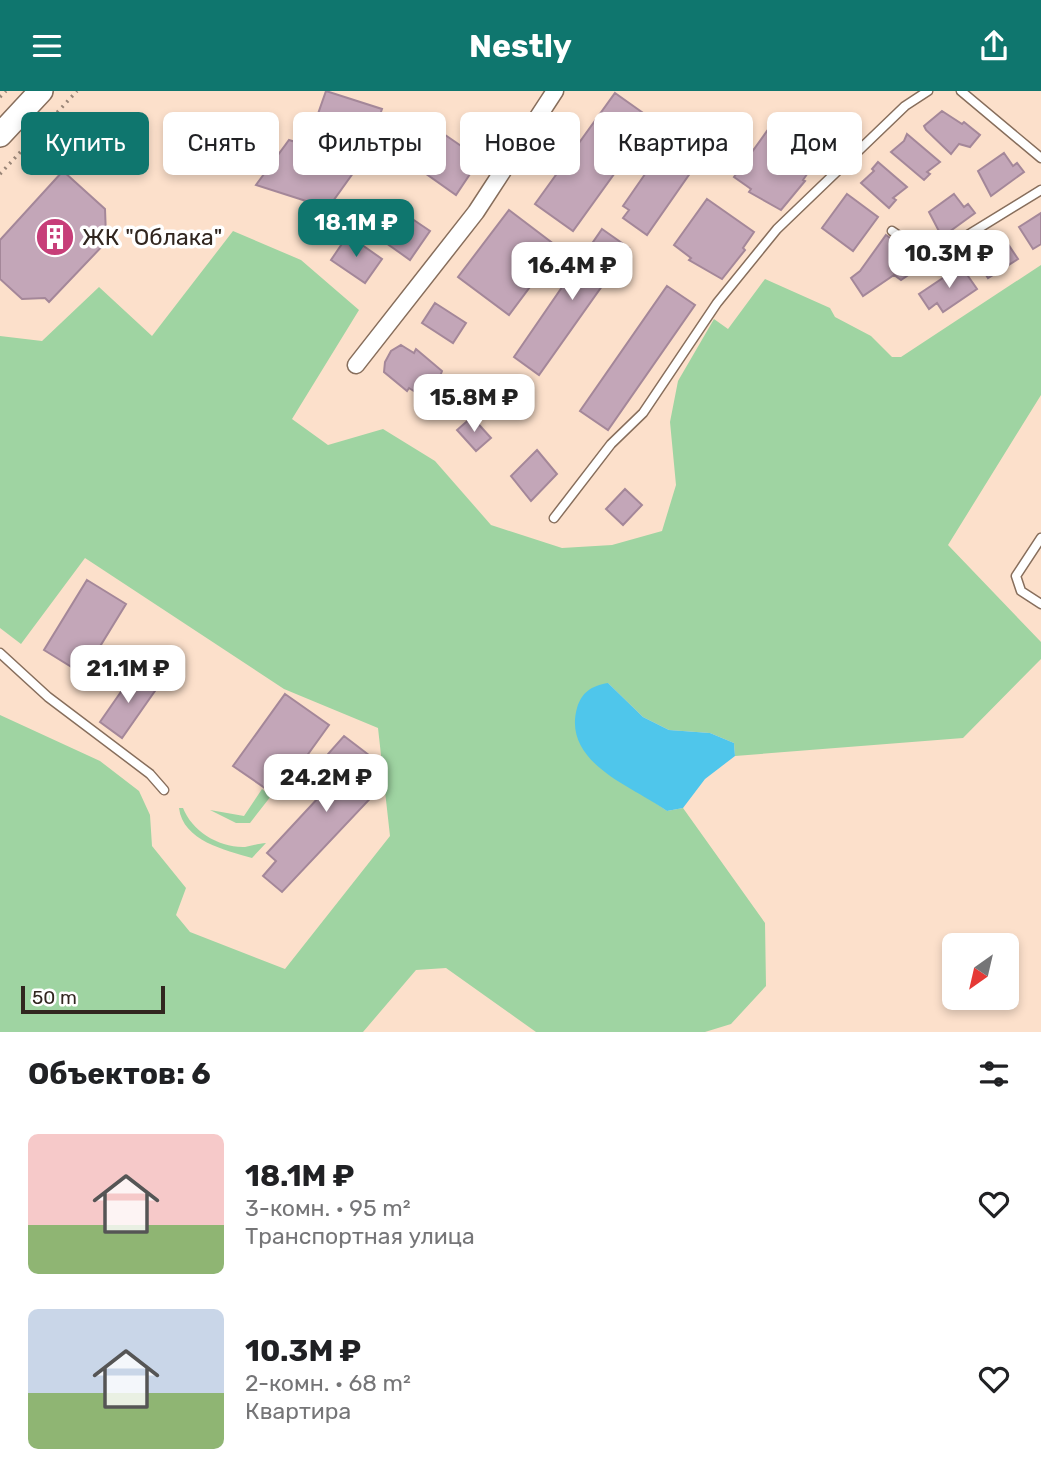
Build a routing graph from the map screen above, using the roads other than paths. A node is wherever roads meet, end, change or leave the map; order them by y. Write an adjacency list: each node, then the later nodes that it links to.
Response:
1 (41, 91): 5 (main road)
2 (555, 91): 9 (street)
3 (928, 91): 10 (lane)
4 (961, 91): 6 (lane)
5 (0, 135)
6 (1041, 158)
7 (1041, 190): 8 (lane)
8 (892, 231)
9 (356, 365)
10 (554, 518)
11 (1041, 538): 12 (lane)
12 (1041, 604)
13 (0, 653): 14 (lane)
14 (164, 790)

